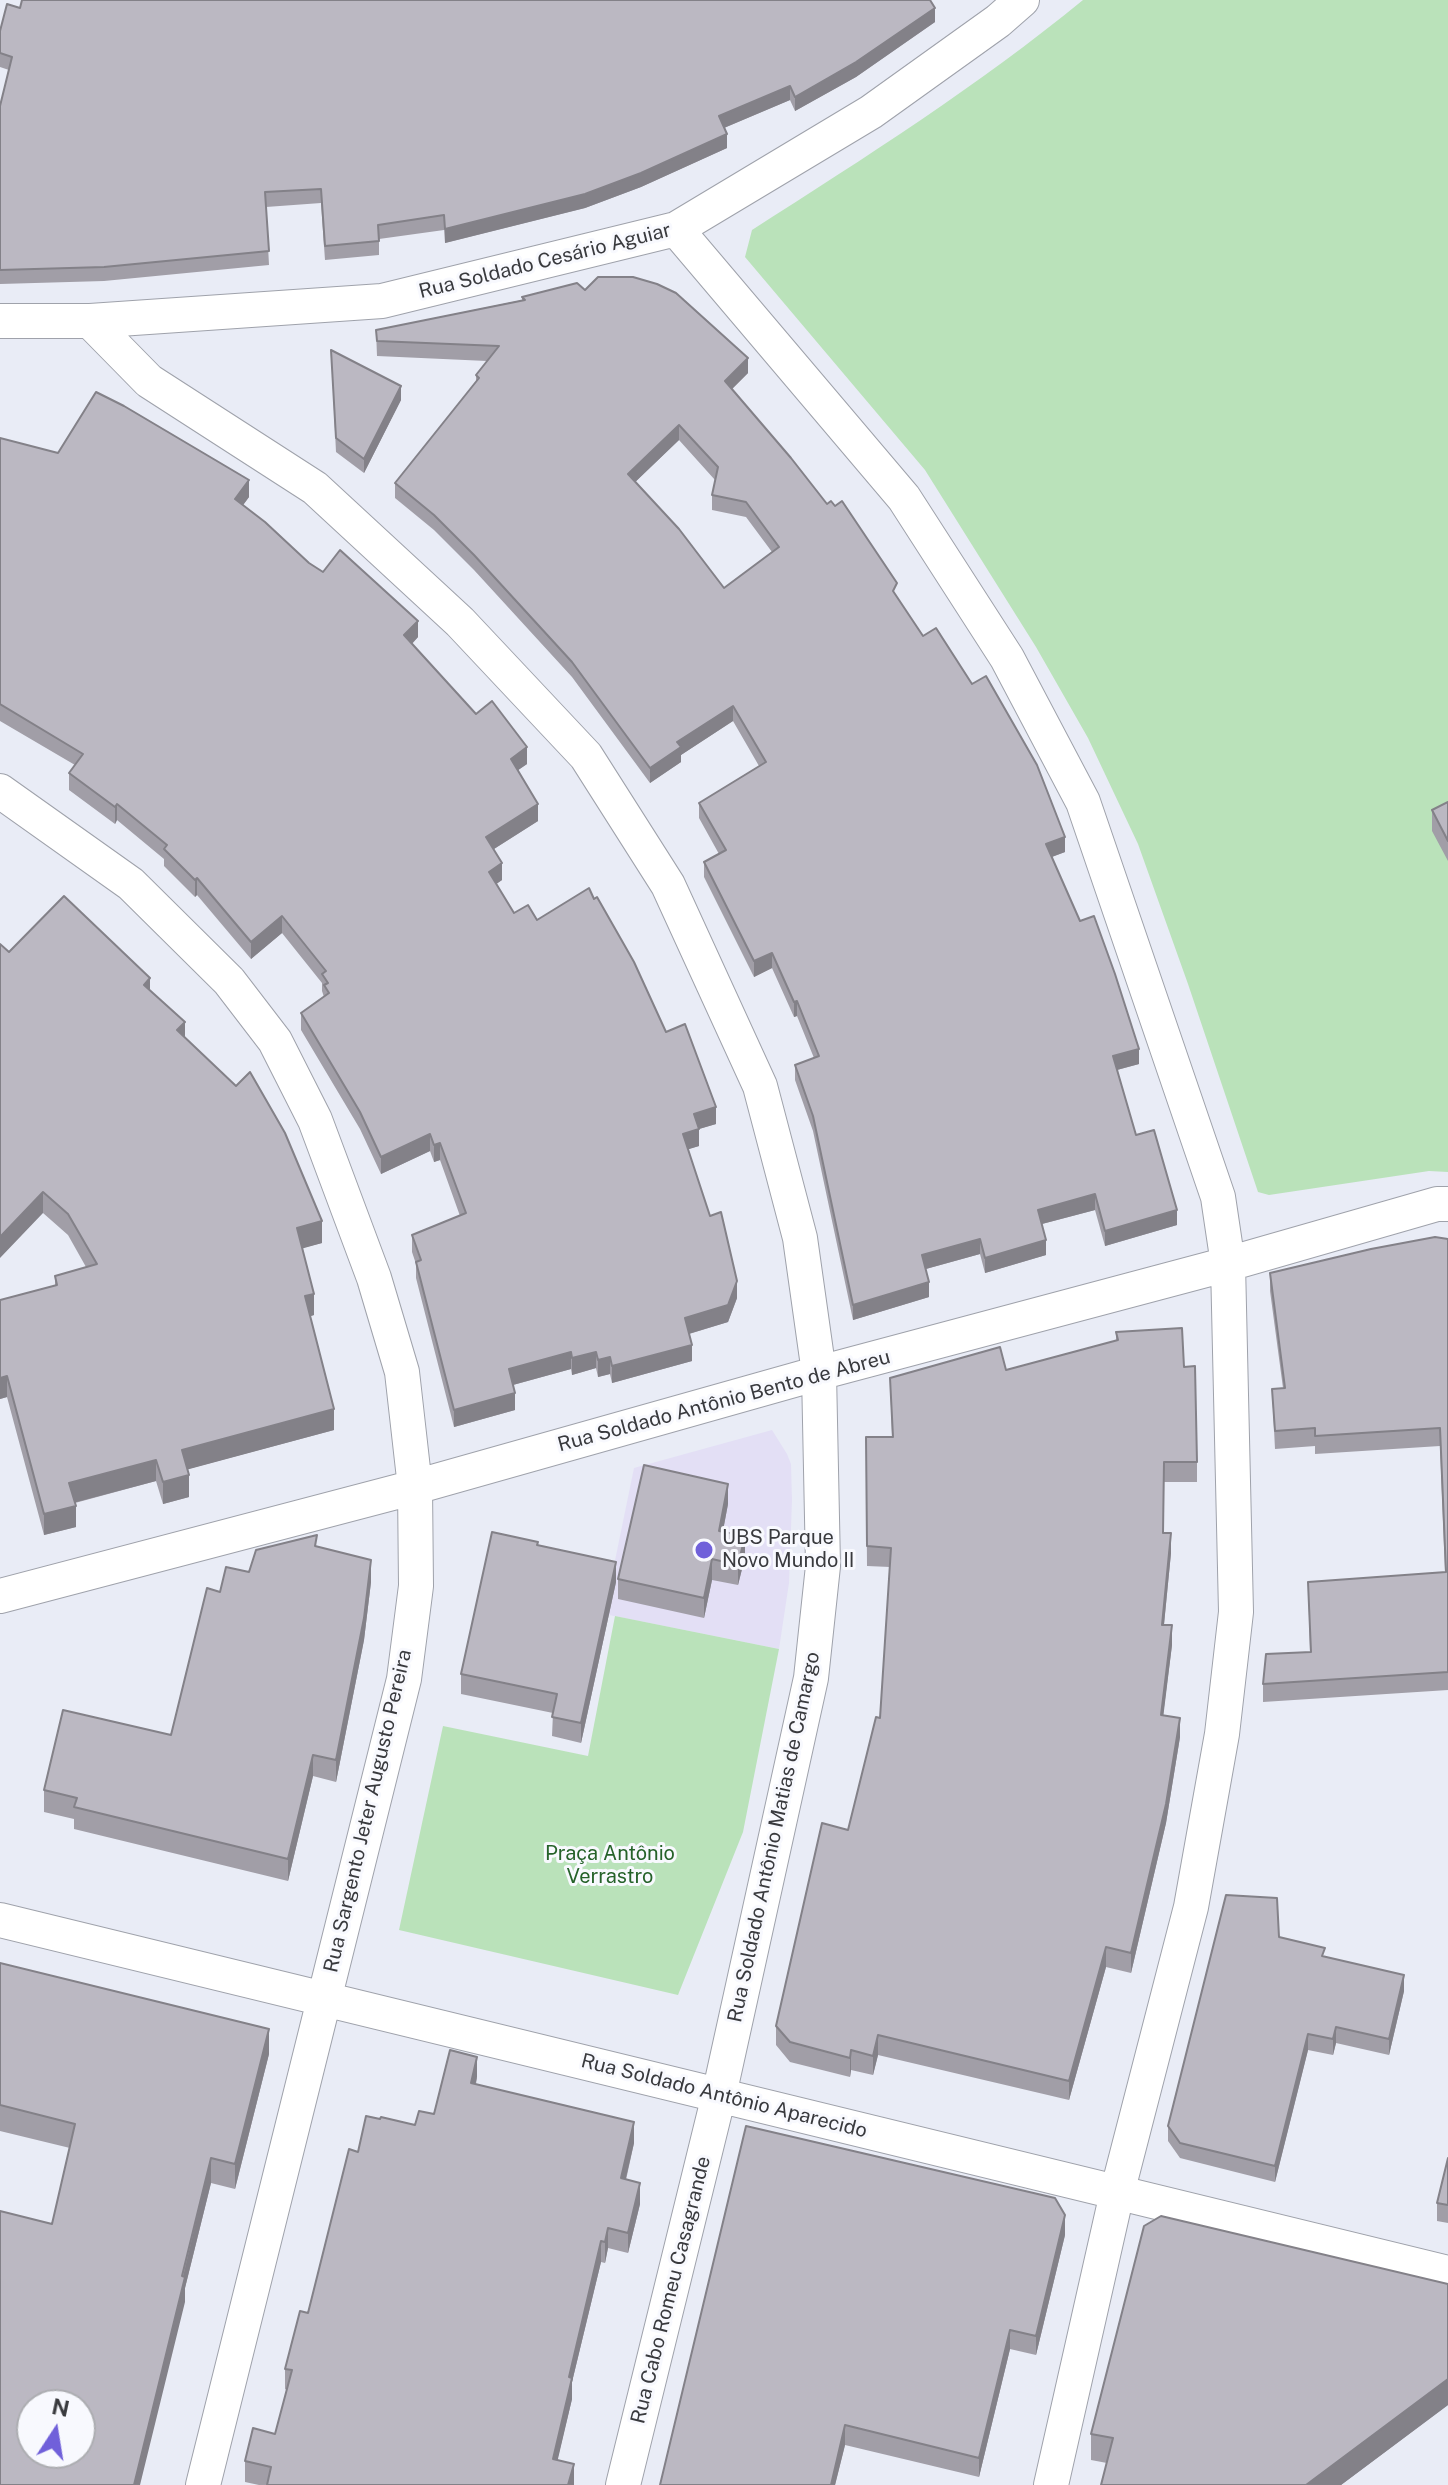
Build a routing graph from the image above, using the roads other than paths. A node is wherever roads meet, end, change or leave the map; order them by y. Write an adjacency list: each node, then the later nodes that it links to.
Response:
1 (1022, 0): 2 (street, Rua Soldado Cesário Aguiar)
2 (676, 229): 4 (street, Rua Soldado Cesário Aguiar); 7 (street)
3 (0, 321): 4 (street, Rua Soldado Cesário Aguiar)
4 (90, 321): 8 (street, Rua Soldado Antônio Matias de Camargo)
5 (0, 791): 9 (street, Rua Sargento Jeter Augusto Pereira)
6 (1448, 1204): 7 (street, Rua Soldado Antônio Bento de Abreu)
7 (1228, 1264): 8 (street, Rua Soldado Antônio Bento de Abreu); 14 (street)
8 (819, 1373): 9 (street, Rua Soldado Antônio Bento de Abreu); 13 (street, Rua Soldado Antônio Matias de Camargo)
9 (415, 1487): 10 (street, Rua Soldado Antônio Bento de Abreu); 12 (street, Rua Sargento Jeter Augusto Pereira)
10 (0, 1596)
11 (0, 1920): 12 (street, Rua Soldado Antônio Aparecido)
12 (324, 1998): 13 (street, Rua Soldado Antônio Aparecido); 16 (street, Rua Sargento Jeter Augusto Pereira)
13 (719, 2095): 14 (street, Rua Soldado Antônio Aparecido); 17 (street, Rua Cabo Romeu Casagrande)
14 (1117, 2193): 15 (street, Rua Soldado Antônio Aparecido); 18 (street)
15 (1448, 2273)
16 (203, 2485)
17 (623, 2485)
18 (1051, 2485)

